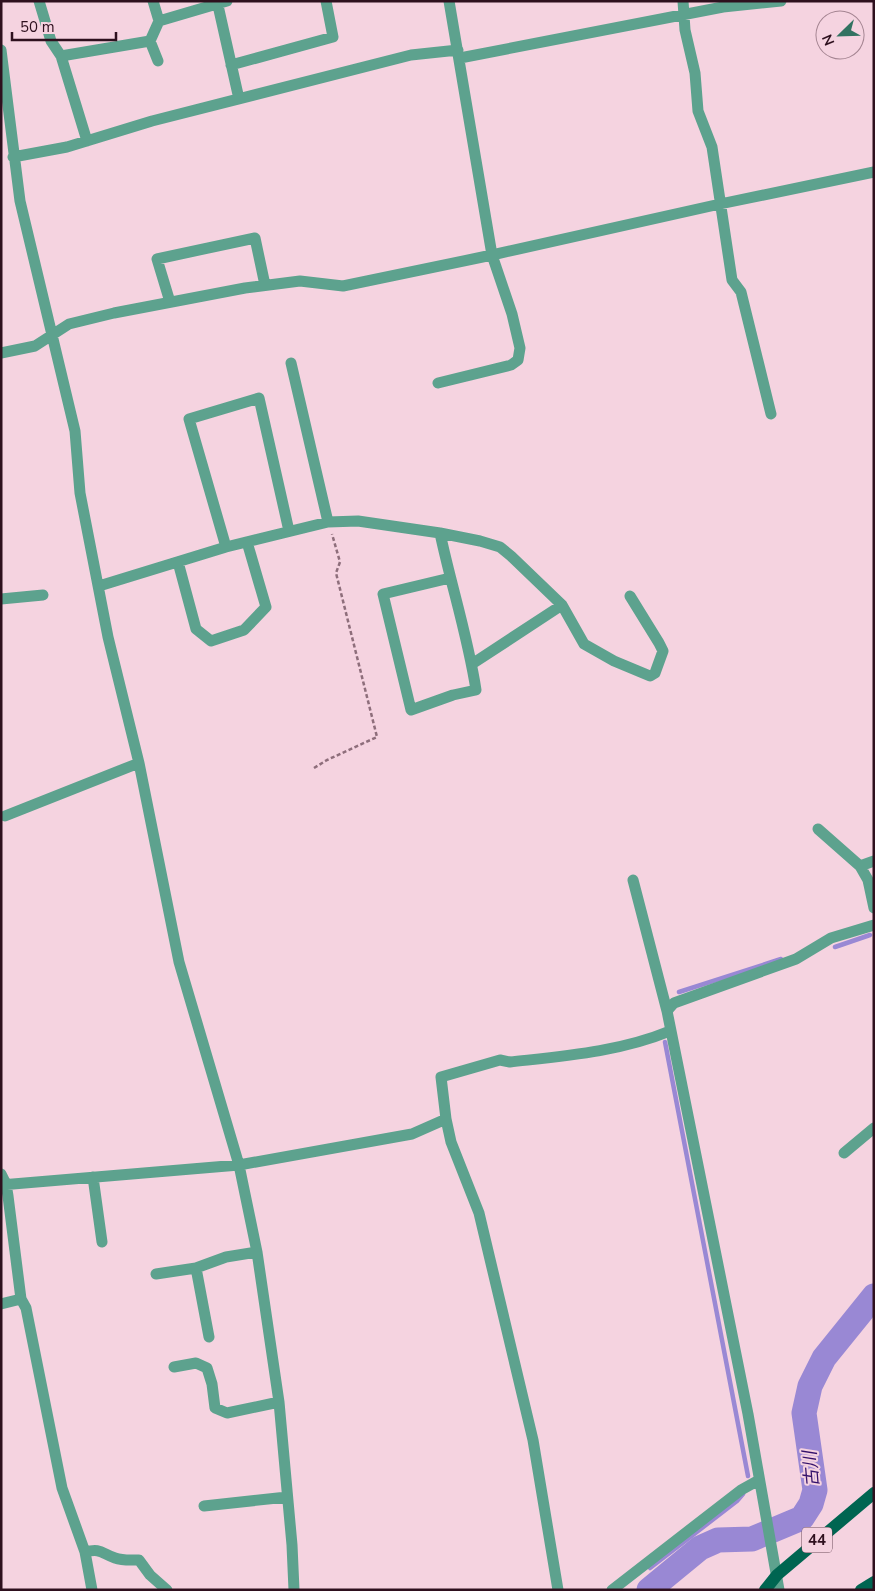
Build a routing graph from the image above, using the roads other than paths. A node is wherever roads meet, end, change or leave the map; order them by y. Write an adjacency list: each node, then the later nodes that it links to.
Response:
1 (39, 1): 13 (street)
2 (153, 1): 9 (street)
3 (326, 1): 15 (street)
4 (449, 1): 12 (street)
5 (683, 1): 8 (street)
6 (781, 1): 8 (street)
7 (220, 2): 9 (street); 15 (street)
8 (685, 14): 12 (street); 21 (street)
9 (159, 21): 10 (street)
10 (150, 41): 13 (street); 14 (street)
11 (1, 50): 17 (street)
12 (459, 54): 16 (street); 22 (street)
13 (61, 56): 18 (street)
14 (158, 61)
15 (232, 65): 16 (street)
16 (239, 99): 18 (street)
17 (5, 109): 19 (street)
18 (87, 141): 19 (street)
19 (14, 157): 25 (street)
20 (874, 172): 21 (street)
21 (720, 204): 22 (street); 29 (street)
22 (492, 255): 23 (street); 28 (street)
23 (265, 285): 24 (street); 24 (street)
24 (170, 302): 25 (street)
25 (52, 334): 26 (street); 37 (street)
26 (1, 353)
27 (290, 363): 30 (street)
28 (438, 383)
29 (771, 414)
30 (328, 522): 31 (street); 32 (street)
31 (290, 531): 33 (street); 34 (street)
32 (440, 533): 36 (street); 41 (street)
33 (247, 542): 34 (street); 35 (street)
34 (226, 547): 35 (street)
35 (178, 562): 37 (street)
36 (450, 578): 42 (street); 42 (street)
37 (99, 586): 43 (street)
38 (43, 596): 40 (street)
39 (630, 596): 41 (street)
40 (1, 600)
41 (562, 605): 42 (street)
42 (472, 664)
43 (140, 763): 44 (street); 56 (street)
44 (5, 816)
45 (818, 829): 47 (street)
46 (874, 861): 47 (street)
47 (860, 866): 49 (street)
48 (633, 880): 51 (street)
49 (874, 908)
50 (874, 925): 51 (street)
51 (668, 1011): 52 (street)
52 (670, 1031): 53 (street); 68 (street)
53 (446, 1119): 56 (street); 79 (street)
54 (874, 1128): 55 (street)
55 (844, 1153)
56 (239, 1165): 57 (street); 60 (street)
57 (92, 1177): 58 (street); 59 (street)
58 (3, 1181): 63 (street)
59 (102, 1242)
60 (257, 1252): 61 (street); 67 (street)
61 (196, 1268): 62 (street); 65 (street)
62 (156, 1274)
63 (21, 1299): 64 (street); 72 (street)
64 (1, 1304)
65 (209, 1336)
66 (174, 1367): 67 (street)
67 (279, 1402): 70 (street)
68 (760, 1480): 73 (street); 80 (street)
69 (874, 1494): 73 (main road, 44)
70 (287, 1497): 71 (street); 78 (street)
71 (204, 1506)
72 (85, 1552): 76 (street); 77 (street)
73 (777, 1575): 81 (main road, 44); 82 (street)
74 (874, 1582): 83 (main road)
75 (874, 1586): 84 (main road)
76 (92, 1590)
77 (167, 1590)
78 (294, 1590)
79 (558, 1590)
80 (612, 1590)
81 (765, 1590)
82 (780, 1590)
83 (861, 1590)
84 (870, 1590)

